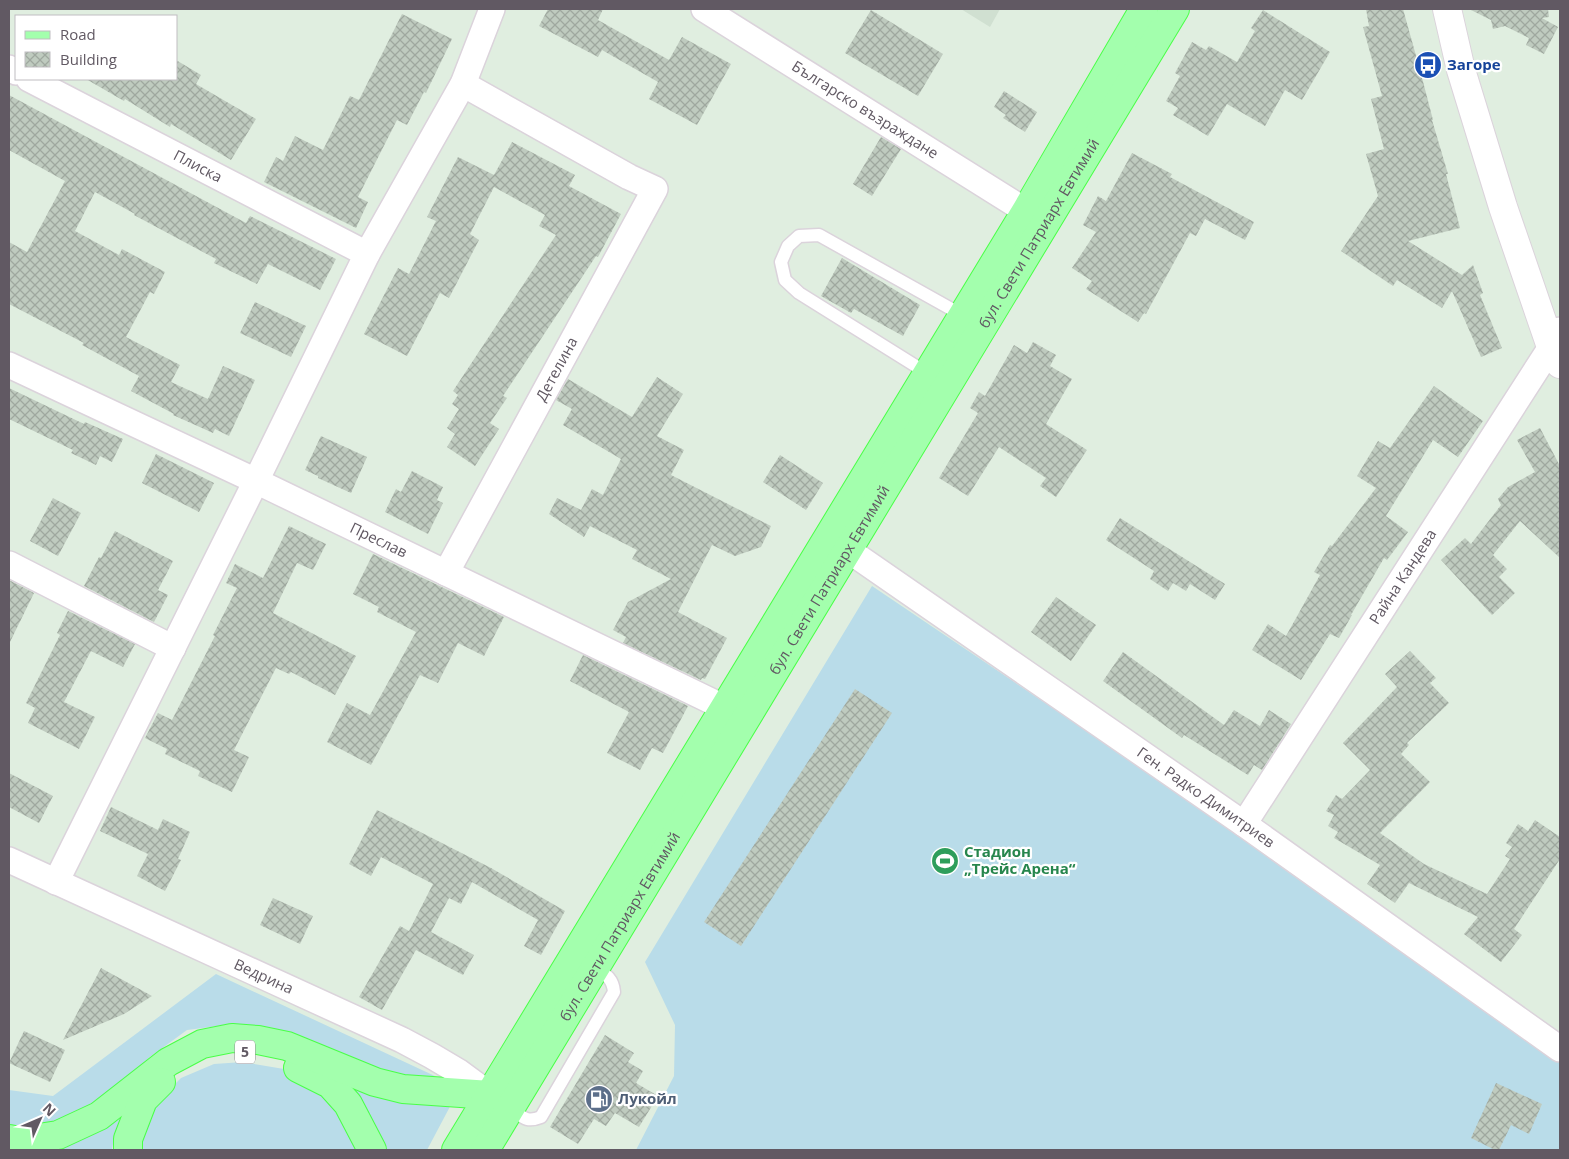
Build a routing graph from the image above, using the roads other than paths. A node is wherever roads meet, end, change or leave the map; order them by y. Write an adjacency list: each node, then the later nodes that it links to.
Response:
1 (492, 9): 7 (street)
2 (704, 9): 8 (street, Българско възраждане)
3 (1144, 9): 8 (main road, бул. Свети Патриарх Евтимий)
4 (1175, 9): 15 (main road, бул. Свети Патриарх Евтимий)
5 (1447, 9): 11 (street)
6 (31, 80): 9 (street, Плиска)
7 (462, 84): 9 (street); 17 (street, Детелина)
8 (1026, 211): 10 (main road, бул. Свети Патриарх Евтимий)
9 (367, 254): 14 (street)
10 (962, 315): 13 (main road, бул. Свети Патриарх Евтимий); 13 (lane)
11 (1557, 347): 20 (street, Райна Кандева)
12 (9, 366): 14 (street, Преслав)
13 (927, 373): 19 (main road, бул. Свети Патриарх Евтимий)
14 (256, 481): 17 (street, Преслав); 18 (street)
15 (848, 550): 19 (main road, бул. Свети Патриарх Евтимий); 20 (street, Ген. Радко Димитриев)
16 (9, 564): 18 (street)
17 (446, 572): 19 (street, Преслав)
18 (173, 648): 22 (street)
19 (736, 713): 23 (main road, бул. Свети Патриарх Евтимий)
20 (1244, 824): 24 (street, Ген. Радко Димитриев)
21 (9, 860): 22 (street, Ведрина)
22 (56, 882): 25 (street, Ведрина)
23 (585, 961): 25 (main road, бул. Свети Патриарх Евтимий); 25 (lane)
24 (1560, 1049)
25 (500, 1102): 26 (main road); 29 (main road, бул. Свети Патриарх Евтимий); 30 (main road, бул. Свети Патриарх Евтимий)
26 (9, 1139)
27 (128, 1150): 28 (main road, 5)
28 (372, 1150)
29 (456, 1150)
30 (485, 1150)

